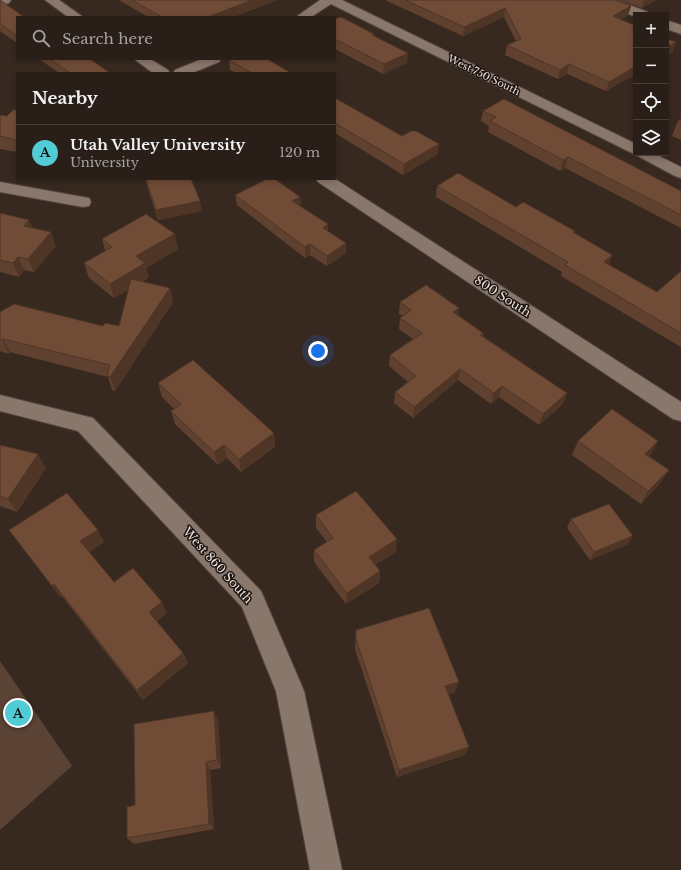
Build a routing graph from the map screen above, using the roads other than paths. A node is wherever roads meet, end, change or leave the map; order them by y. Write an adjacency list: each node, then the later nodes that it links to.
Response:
1 (5, 0): 6 (street)
2 (52, 0): 8 (street)
3 (329, 0): 9 (street)
4 (332, 0): 16 (street, West 750 South)
5 (605, 0): 7 (street)
6 (0, 2)
7 (635, 12)
8 (76, 16)
9 (304, 16)
10 (669, 25): 11 (street)
11 (681, 30)
12 (143, 60): 14 (street)
13 (212, 60): 15 (street)
14 (161, 72)
15 (182, 72)
16 (633, 149)
17 (647, 156): 18 (street)
18 (681, 173)
19 (326, 180): 23 (street, 800 South)
20 (0, 187): 21 (street)
21 (83, 202)
22 (0, 403): 24 (street, West 860 South)
23 (681, 413)
24 (326, 870)

